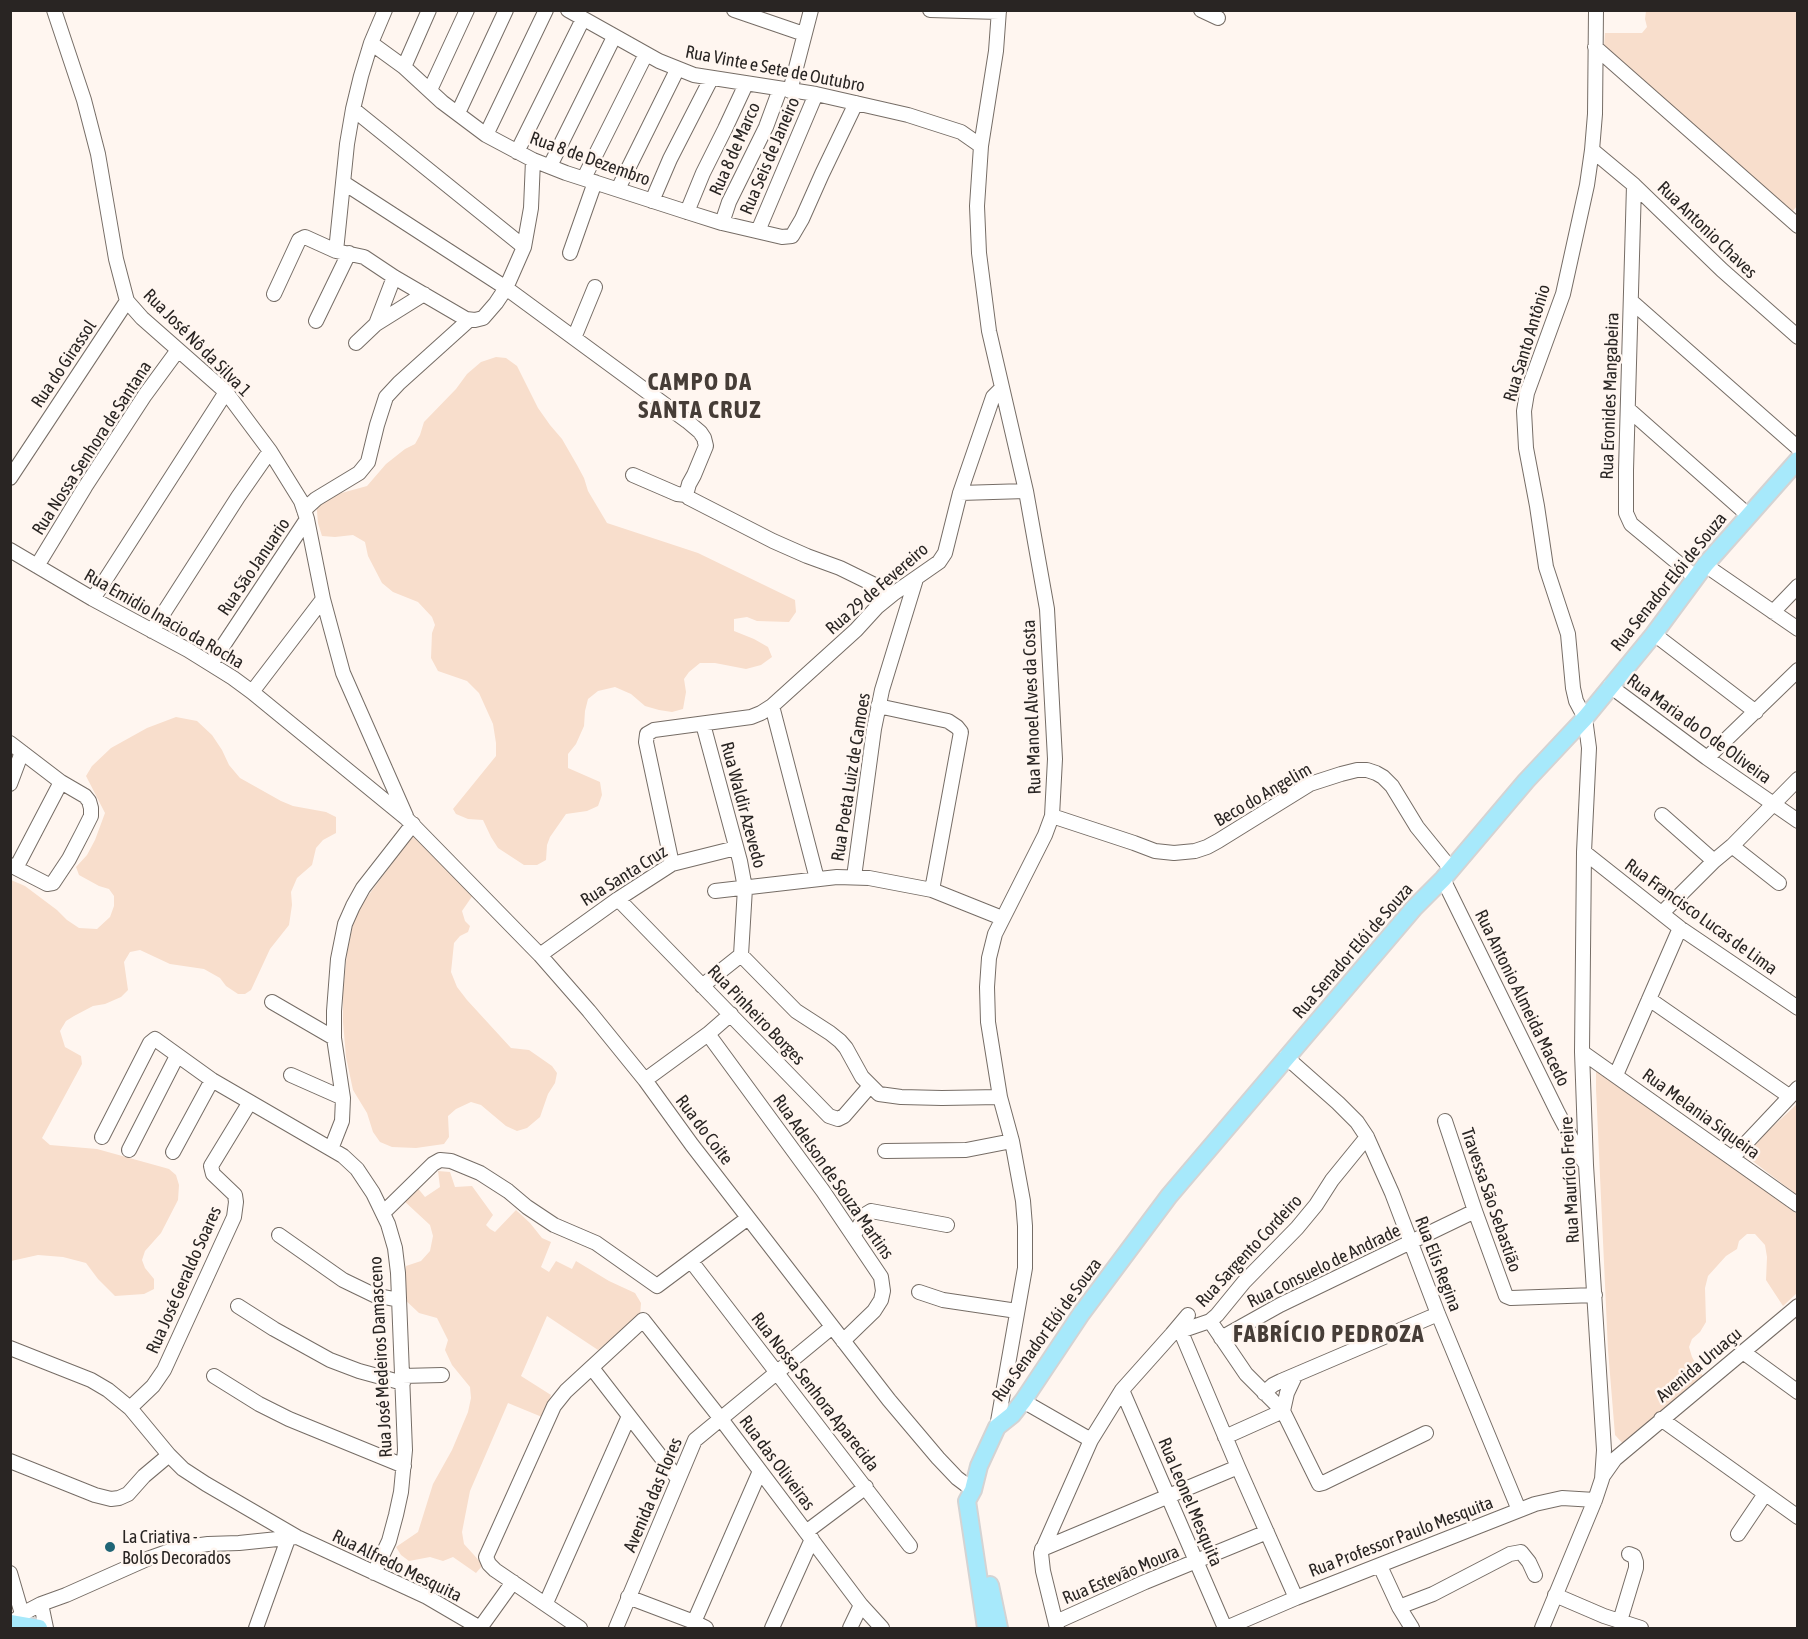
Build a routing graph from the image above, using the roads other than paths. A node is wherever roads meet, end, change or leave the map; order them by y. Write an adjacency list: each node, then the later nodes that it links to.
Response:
1 (54, 10): 54 (street, Rua José Nô da Silva 1)
2 (385, 10): 18 (street)
3 (429, 10): 21 (street)
4 (467, 10): 25 (street)
5 (506, 10): 30 (street)
6 (546, 10): 31 (street)
7 (568, 10): 15 (street, Rua Vinte e Sete de Outubro)
8 (734, 10): 16 (street)
9 (810, 10): 16 (street, Rua 8 de Marco)
10 (930, 10): 13 (street)
11 (1201, 10): 14 (street)
12 (1596, 10): 19 (street, Rua Santo Antônio)
13 (999, 11): 32 (street, Rua Manoel Alves da Costa)
14 (1218, 18)
15 (583, 19): 17 (street, Rua Vinte e Sete de Outubro); 34 (street)
16 (804, 34): 26 (street, Rua 8 de Marco)
17 (614, 37): 20 (street, Rua Vinte e Sete de Outubro); 36 (street)
18 (371, 43): 21 (street, Rua 8 de Dezembro); 29 (street)
19 (1595, 47): 33 (street, Rua Santo Antônio); 44 (street)
20 (646, 54): 22 (street, Rua Vinte e Sete de Outubro); 37 (street)
21 (404, 66): 25 (street, Rua 8 de Dezembro)
22 (677, 70): 23 (street, Rua Vinte e Sete de Outubro); 40 (street)
23 (711, 79): 24 (street, Rua Vinte e Sete de Outubro); 41 (street)
24 (746, 84): 26 (street, Rua Vinte e Sete de Outubro); 42 (street)
25 (430, 90): 30 (street, Rua 8 de Dezembro)
26 (785, 90): 27 (street, Rua Vinte e Sete de Outubro); 43 (street, Rua 8 de Marco)
27 (816, 94): 28 (street, Rua Vinte e Sete de Outubro); 45 (street, Rua Seis de Janeiro)
28 (856, 103): 32 (street, Rua Vinte e Sete de Outubro); 45 (street, Rua 8 de Dezembro)
29 (353, 109): 38 (street); 46 (street)
30 (458, 113): 31 (street, Rua 8 de Dezembro)
31 (486, 135): 34 (street, Rua 8 de Dezembro)
32 (981, 146): 63 (street, Rua Manoel Alves da Costa)
33 (1592, 150): 39 (street, Rua Antonio Chaves); 95 (street, Rua Santo Antônio)
34 (517, 152): 35 (street, Rua 8 de Dezembro)
35 (533, 160): 36 (street, Rua 8 de Dezembro); 46 (street, Rua São Januario)
36 (550, 166): 37 (street, Rua 8 de Dezembro)
37 (590, 180): 40 (street, Rua 8 de Dezembro); 48 (street)
38 (344, 183): 47 (street); 51 (street)
39 (1634, 185): 55 (street, Rua Eronides Mangabeira); 59 (street, Rua Antonio Chaves)
40 (618, 189): 41 (street, Rua 8 de Dezembro)
41 (652, 201): 42 (street, Rua 8 de Dezembro)
42 (687, 212): 43 (street, Rua 8 de Dezembro)
43 (722, 223): 45 (street, Rua 8 de Dezembro)
44 (1797, 226)
45 (758, 231)
46 (524, 247): 51 (street, Rua São Januario)
47 (343, 252): 49 (street); 52 (street); 57 (street)
48 (570, 253)
49 (394, 277): 53 (street); 58 (street)
50 (595, 287): 60 (street)
51 (506, 288): 56 (street, Rua São Januario); 60 (street)
52 (274, 294)
53 (424, 294): 56 (street); 58 (street)
54 (127, 301): 62 (street, Rua José Nô da Silva 1); 70 (street, Rua do Girassol)
55 (1631, 301): 65 (street, Rua Eronides Mangabeira); 66 (street)
56 (469, 320): 74 (street, Rua São Januario)
57 (316, 321)
58 (376, 324): 61 (street)
59 (1797, 337)
60 (574, 338): 73 (street)
61 (356, 343)
62 (178, 350): 64 (street, Rua José Nô da Silva 1); 77 (street, Rua Nossa Senhora de Santana)
63 (1002, 388): 71 (street, Rua Manoel Alves da Costa); 72 (street, Rua 29 de Fevereiro)
64 (226, 392): 67 (street, Rua José Nô da Silva 1); 82 (street)
65 (1628, 410): 75 (street); 78 (street, Rua Eronides Mangabeira)
66 (1797, 448)
67 (270, 451): 74 (street, Rua José Nô da Silva 1); 86 (street)
68 (1797, 460): 75 (main road, Rua Senador Elói de Souza)
69 (633, 475): 73 (street)
70 (10, 478)
71 (1026, 491): 72 (street); 105 (street, Rua Manoel Alves da Costa)
72 (960, 493): 79 (street, Rua 29 de Fevereiro)
73 (686, 495): 81 (street)
74 (306, 515): 83 (street, Rua José Nô da Silva 1); 88 (street, Rua São Januario)
75 (1748, 515): 78 (main road, Rua Senador Elói de Souza)
76 (10, 550): 77 (street, Rua Emidio Inacio da Rocha)
77 (37, 566): 82 (street, Rua Emidio Inacio da Rocha)
78 (1700, 571): 84 (street, Rua Eronides Mangabeira); 87 (main road, Rua Senador Elói de Souza)
79 (916, 579): 81 (street, Rua 29 de Fevereiro); 93 (street, Rua Poeta Luiz de Camoes)
80 (1797, 586): 84 (street)
81 (893, 594): 92 (street, Rua 29 de Fevereiro)
82 (93, 599): 86 (street, Rua Emidio Inacio da Rocha)
83 (323, 599): 91 (street); 106 (street, Rua José Nô da Silva 1)
84 (1773, 612): 85 (street, Rua Eronides Mangabeira)
85 (1797, 629)
86 (152, 631): 88 (street, Rua Emidio Inacio da Rocha)
87 (1654, 634): 90 (main road, Rua Senador Elói de Souza); 94 (street)
88 (211, 664): 91 (street, Rua Emidio Inacio da Rocha)
89 (1797, 670): 94 (street)
90 (1610, 686): 95 (main road, Rua Senador Elói de Souza); 99 (street, Rua Maria do O de Oliveira)
91 (252, 692): 106 (street, Rua Emidio Inacio da Rocha)
92 (772, 706): 96 (street, Rua 29 de Fevereiro); 116 (street)
93 (879, 706): 115 (street, Rua Poeta Luiz de Camoes); 119 (street)
94 (1756, 712): 99 (street)
95 (1585, 718): 110 (street, Rua Maurício Freire); 114 (main road, Rua Senador Elói de Souza)
96 (703, 724): 109 (street, Rua Waldir Azevedo); 112 (street, Rua 29 de Fevereiro)
97 (10, 743): 98 (street)
98 (22, 752): 101 (street); 102 (street)
99 (1707, 759): 103 (street, Rua Maria do O de Oliveira)
100 (1797, 778): 103 (street)
101 (61, 782): 113 (street); 113 (street)
102 (10, 784)
103 (1772, 805): 107 (street, Rua Maria do O de Oliveira); 108 (street)
104 (1662, 815): 111 (street)
105 (1052, 816): 114 (street, Beco do Angelim); 123 (street, Rua Manoel Alves da Costa)
106 (410, 821): 125 (street, Rua do Coite); 133 (street)
107 (1797, 821)
108 (1732, 846): 111 (street); 117 (street)
109 (736, 848): 112 (street, Rua Santa Cruz); 118 (street, Rua Waldir Azevedo)
110 (1584, 852): 122 (street, Rua Francisco Lucas de Lima); 134 (street, Rua Maurício Freire)
111 (1714, 861): 122 (street)
112 (672, 864): 121 (street, Rua Santa Cruz)
113 (13, 867)
114 (1447, 874): 136 (main road, Rua Senador Elói de Souza); 155 (street, Rua Antonio Almeida Macedo)
115 (854, 877): 116 (street); 119 (street)
116 (817, 879): 118 (street)
117 (1779, 883)
118 (745, 888): 120 (street); 126 (street, Rua Waldir Azevedo)
119 (932, 890): 123 (street)
120 (715, 891)
121 (618, 899): 125 (street, Rua Santa Cruz); 127 (street, Rua Pinheiro Borges)
122 (1662, 914): 124 (street, Rua Francisco Lucas de Lima)
123 (1002, 918): 143 (street, Rua Manoel Alves da Costa)
124 (1680, 928): 128 (street); 130 (street, Rua Francisco Lucas de Lima)
125 (540, 955): 140 (street, Rua do Coite)
126 (741, 955): 127 (street); 141 (street)
127 (702, 986): 131 (street, Rua Pinheiro Borges)
128 (1649, 999): 138 (street); 142 (street)
129 (272, 1002): 133 (street)
130 (1797, 1008)
131 (731, 1014): 132 (street); 141 (street, Rua Pinheiro Borges)
132 (708, 1034): 140 (street); 162 (street, Rua Adelson de Souza Martins)
133 (334, 1038): 144 (street)
134 (1582, 1052): 138 (street, Rua Melania Siqueira); 155 (street, Rua Maurício Freire)
135 (177, 1056): 139 (street, Rua José Medeiros Damasceno); 147 (street, Rua José Medeiros Damasceno); 151 (street)
136 (1286, 1057): 148 (street, Rua Elis Regina); 189 (main road, Rua Senador Elói de Souza)
137 (291, 1075): 144 (street)
138 (1616, 1075): 154 (street, Rua Melania Siqueira)
139 (212, 1080): 145 (street, Rua José Medeiros Damasceno); 153 (street)
140 (645, 1080): 159 (street, Rua do Coite)
141 (870, 1086): 143 (street)
142 (1793, 1092): 154 (street)
143 (1000, 1097): 149 (street, Rua Manoel Alves da Costa)
144 (343, 1098): 150 (street)
145 (250, 1102): 150 (street, Rua José Medeiros Damasceno); 190 (street, Rua José Geraldo Soares)
146 (1445, 1121): 157 (street, Travessa São Sebastião)
147 (102, 1137)
148 (1367, 1137): 163 (street, Rua Elis Regina); 173 (street, Rua Sargento Cordeiro)
149 (1012, 1141): 152 (street); 170 (street, Rua Manoel Alves da Costa)
150 (332, 1149): 158 (street, Rua José Medeiros Damasceno)
151 (129, 1150)
152 (885, 1151)
153 (173, 1152)
154 (1732, 1158): 156 (street, Rua Melania Siqueira)
155 (1586, 1165): 166 (street, Rua Maurício Freire)
156 (1797, 1205)
157 (1475, 1211): 163 (street, Rua Consuelo de Andrade); 166 (street, Travessa São Sebastião)
158 (384, 1212): 164 (street); 167 (street, Rua José Medeiros Damasceno)
159 (748, 1218): 164 (street); 174 (street, Rua do Coite)
160 (947, 1225): 162 (street)
161 (279, 1235): 167 (street)
162 (854, 1235): 177 (street, Rua Adelson de Souza Martins)
163 (1410, 1243): 171 (street, Rua Elis Regina); 176 (street, Rua Consuelo de Andrade)
164 (690, 1261): 181 (street, Rua Nossa Senhora Aparecida)
165 (919, 1292): 170 (street)
166 (1595, 1295): 198 (street, Rua Maurício Freire)
167 (399, 1300): 185 (street, Rua José Medeiros Damasceno)
168 (238, 1306): 185 (street)
169 (1797, 1306): 179 (street, Avenida Uruaçu)
170 (1017, 1311): 195 (street, Rua Manoel Alves da Costa)
171 (1438, 1314): 184 (street); 213 (street, Rua Elis Regina)
172 (1188, 1315): 175 (street)
173 (1210, 1322): 175 (street, Rua Sargento Cordeiro); 176 (street)
174 (832, 1327): 177 (street, Rua do Coite); 181 (street, Avenida das Flores)
175 (1177, 1333): 186 (street, Rua Sargento Cordeiro); 197 (street)
176 (1221, 1338): 188 (street)
177 (843, 1341): 209 (street, Rua do Coite)
178 (10, 1348): 190 (street, Rua Alfredo Mesquita)
179 (1743, 1352): 187 (street); 194 (street, Avenida Uruaçu)
180 (592, 1368): 192 (street); 193 (street, Rua das Oliveiras); 227 (street)
181 (777, 1373): 193 (street, Avenida das Flores); 208 (street, Rua Nossa Senhora Aparecida)
182 (442, 1375): 185 (street)
183 (214, 1376): 203 (street)
184 (1295, 1376): 188 (street); 191 (street)
185 (402, 1380): 203 (street, Rua José Medeiros Damasceno)
186 (1122, 1390): 199 (street, Rua Sargento Cordeiro); 211 (street, Rua Leonel Mesquita)
187 (1797, 1392)
188 (1264, 1393): 191 (street)
189 (1023, 1401): 195 (main road, Rua Senador Elói de Souza); 199 (street)
190 (130, 1408): 201 (street, Rua Alfredo Mesquita)
191 (1282, 1411): 196 (street); 197 (street)
192 (629, 1416): 206 (street); 231 (street)
193 (721, 1419): 205 (street, Rua das Oliveiras); 206 (street, Avenida das Flores)
194 (1661, 1419): 200 (street, Avenida Uruaçu); 210 (street)
195 (997, 1427): 209 (main road, Rua Senador Elói de Souza)
196 (1426, 1433)
197 (1225, 1437): 204 (street)
198 (1604, 1439): 200 (street); 207 (street, Rua Maurício Freire)
199 (1091, 1440): 220 (street, Rua Sargento Cordeiro)
200 (1623, 1452): 207 (street, Avenida Uruaçu)
201 (169, 1455): 202 (street); 218 (street, Rua Alfredo Mesquita)
202 (10, 1461)
203 (404, 1466): 225 (street, Rua José Medeiros Damasceno)
204 (1238, 1467): 211 (street); 215 (street)
205 (760, 1471): 217 (street, Rua das Oliveiras); 237 (street)
206 (678, 1479): 229 (street, Avenida das Flores)
207 (1602, 1479): 212 (street, Rua Maurício Freire)
208 (866, 1487): 217 (street); 219 (street, Rua Nossa Senhora Aparecida)
209 (973, 1490): 239 (main road, Rua Senador Elói de Souza)
210 (1765, 1494): 214 (street); 216 (street)
211 (1167, 1496): 220 (street); 222 (street, Rua Leonel Mesquita)
212 (1595, 1500): 213 (street, Rua Professor Paulo Mesquita); 228 (street, Rua Maurício Freire)
213 (1519, 1510): 223 (street, Rua Professor Paulo Mesquita)
214 (1797, 1517)
215 (1267, 1532): 222 (street, Rua Estevão Moura); 230 (street)
216 (1738, 1534)
217 (809, 1536): 233 (street, Rua das Oliveiras); 246 (street)
218 (292, 1538): 225 (street, Rua Alfredo Mesquita); 232 (street); 243 (street)
219 (910, 1546)
220 (1042, 1549): 238 (street, Rua Sargento Cordeiro)
221 (1629, 1554): 235 (street)
222 (1196, 1562): 238 (street, Rua Estevão Moura); 249 (street, Rua Leonel Mesquita)
223 (1380, 1566): 230 (street, Rua Professor Paulo Mesquita); 234 (street)
224 (10, 1573): 236 (street)
225 (374, 1573): 240 (street, Rua Alfredo Mesquita)
226 (1535, 1575): 234 (street)
227 (513, 1582): 231 (street); 240 (street)
228 (1555, 1595): 235 (street); 251 (street, Rua Maurício Freire)
229 (628, 1597): 237 (street); 245 (street, Avenida das Flores)
230 (1296, 1598): 249 (street, Rua Professor Paulo Mesquita)
231 (546, 1603): 244 (street)
232 (41, 1604): 236 (street); 242 (street)
233 (861, 1605): 247 (street); 248 (street, Rua das Oliveiras)
234 (1398, 1607): 250 (street)
235 (1620, 1621): 252 (street)
236 (13, 1622): 241 (main road)
237 (700, 1625)
238 (1056, 1625)
239 (992, 1626)
240 (480, 1628)
241 (39, 1629)
242 (46, 1629)
243 (255, 1629)
244 (580, 1629)
245 (616, 1629)
246 (771, 1629)
247 (850, 1629)
248 (882, 1629)
249 (1225, 1629)
250 (1412, 1629)
251 (1542, 1629)
252 (1641, 1629)

